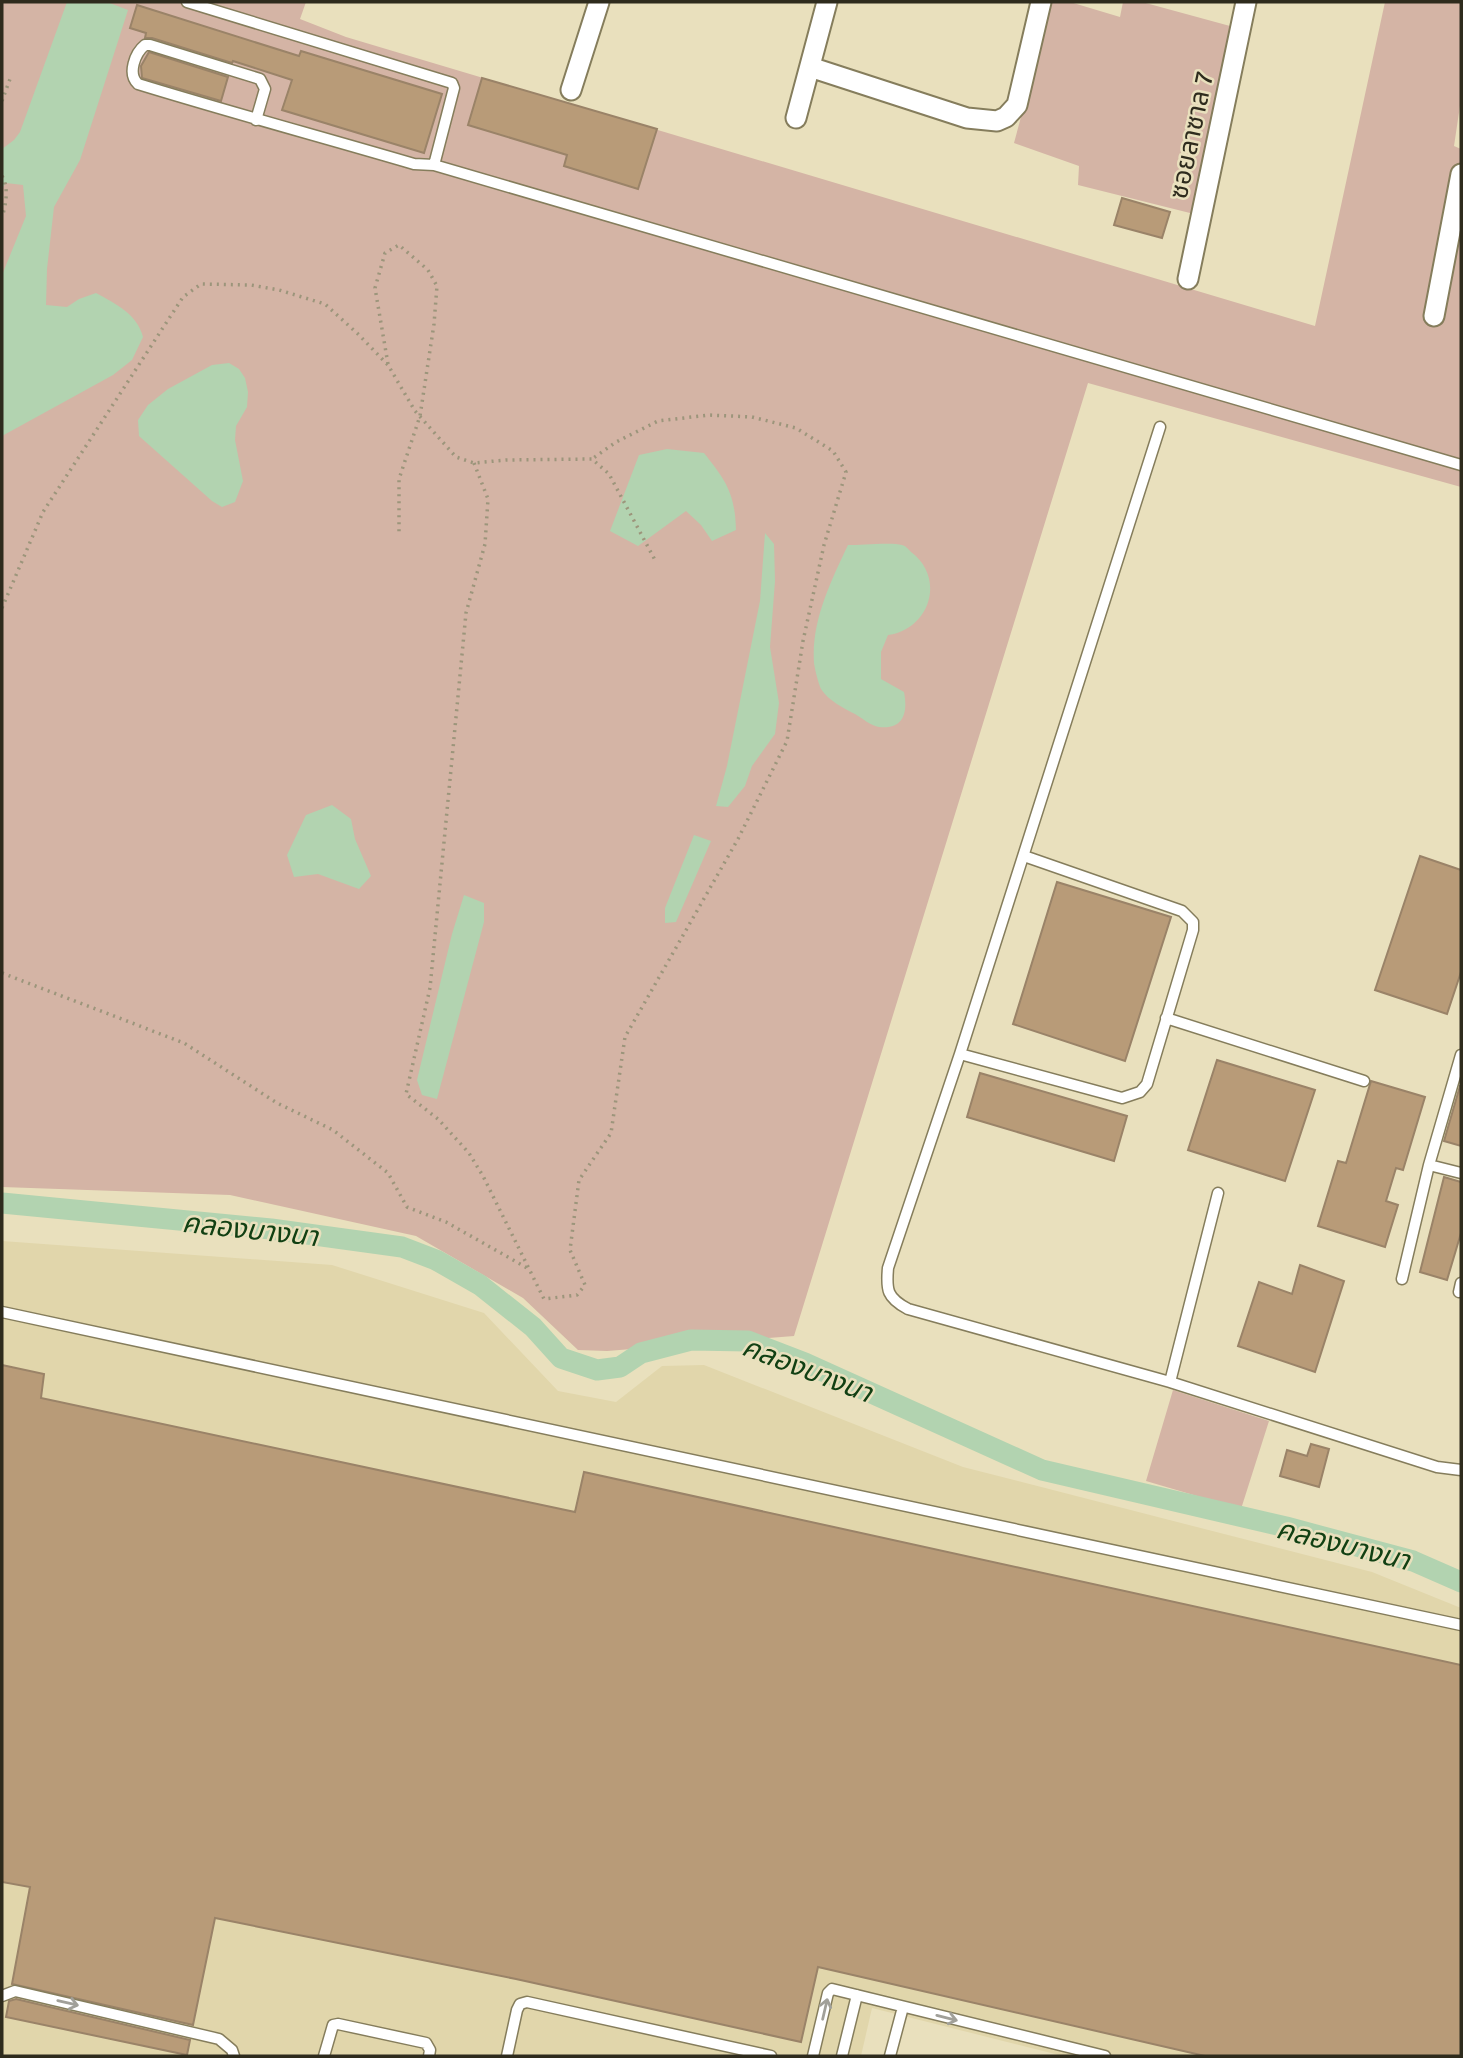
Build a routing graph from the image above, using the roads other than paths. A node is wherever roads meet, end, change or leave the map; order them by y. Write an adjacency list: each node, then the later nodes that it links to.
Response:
1 (187, 2): 10 (lane)
2 (598, 2): 7 (street)
3 (827, 2): 6 (street)
4 (1041, 2): 6 (street)
5 (1246, 2): 12 (street, ซอยลาซาล 7)
6 (810, 67): 8 (street)
7 (571, 90)
8 (796, 118)
9 (256, 120): 9 (lane); 10 (lane)
10 (435, 165): 15 (lane)
11 (1461, 174): 13 (street)
12 (1188, 279)
13 (1434, 316)
14 (1160, 427): 16 (lane)
15 (1461, 465)
16 (1024, 856): 17 (lane); 18 (lane)
17 (1167, 1018): 18 (lane); 20 (lane)
18 (960, 1054): 26 (lane)
19 (1461, 1055): 21 (lane)
20 (1364, 1081)
21 (1429, 1165): 22 (lane); 24 (lane)
22 (1461, 1173)
23 (1218, 1194): 26 (lane)
24 (1402, 1279)
25 (2, 1312): 28 (lane)
26 (1170, 1382): 27 (lane)
27 (1461, 1470)
28 (1461, 1625)
29 (857, 1995): 31 (lane); 37 (lane, one-way to 29); 38 (lane)
30 (2, 1996): 32 (lane, one-way to 32)
31 (903, 2007): 39 (lane); 40 (lane, one-way to 40)
32 (234, 2056)
33 (324, 2056): 34 (lane)
34 (429, 2056)
35 (507, 2056): 36 (lane)
36 (771, 2056)
37 (813, 2056)
38 (842, 2056)
39 (890, 2056)
40 (1105, 2056)

